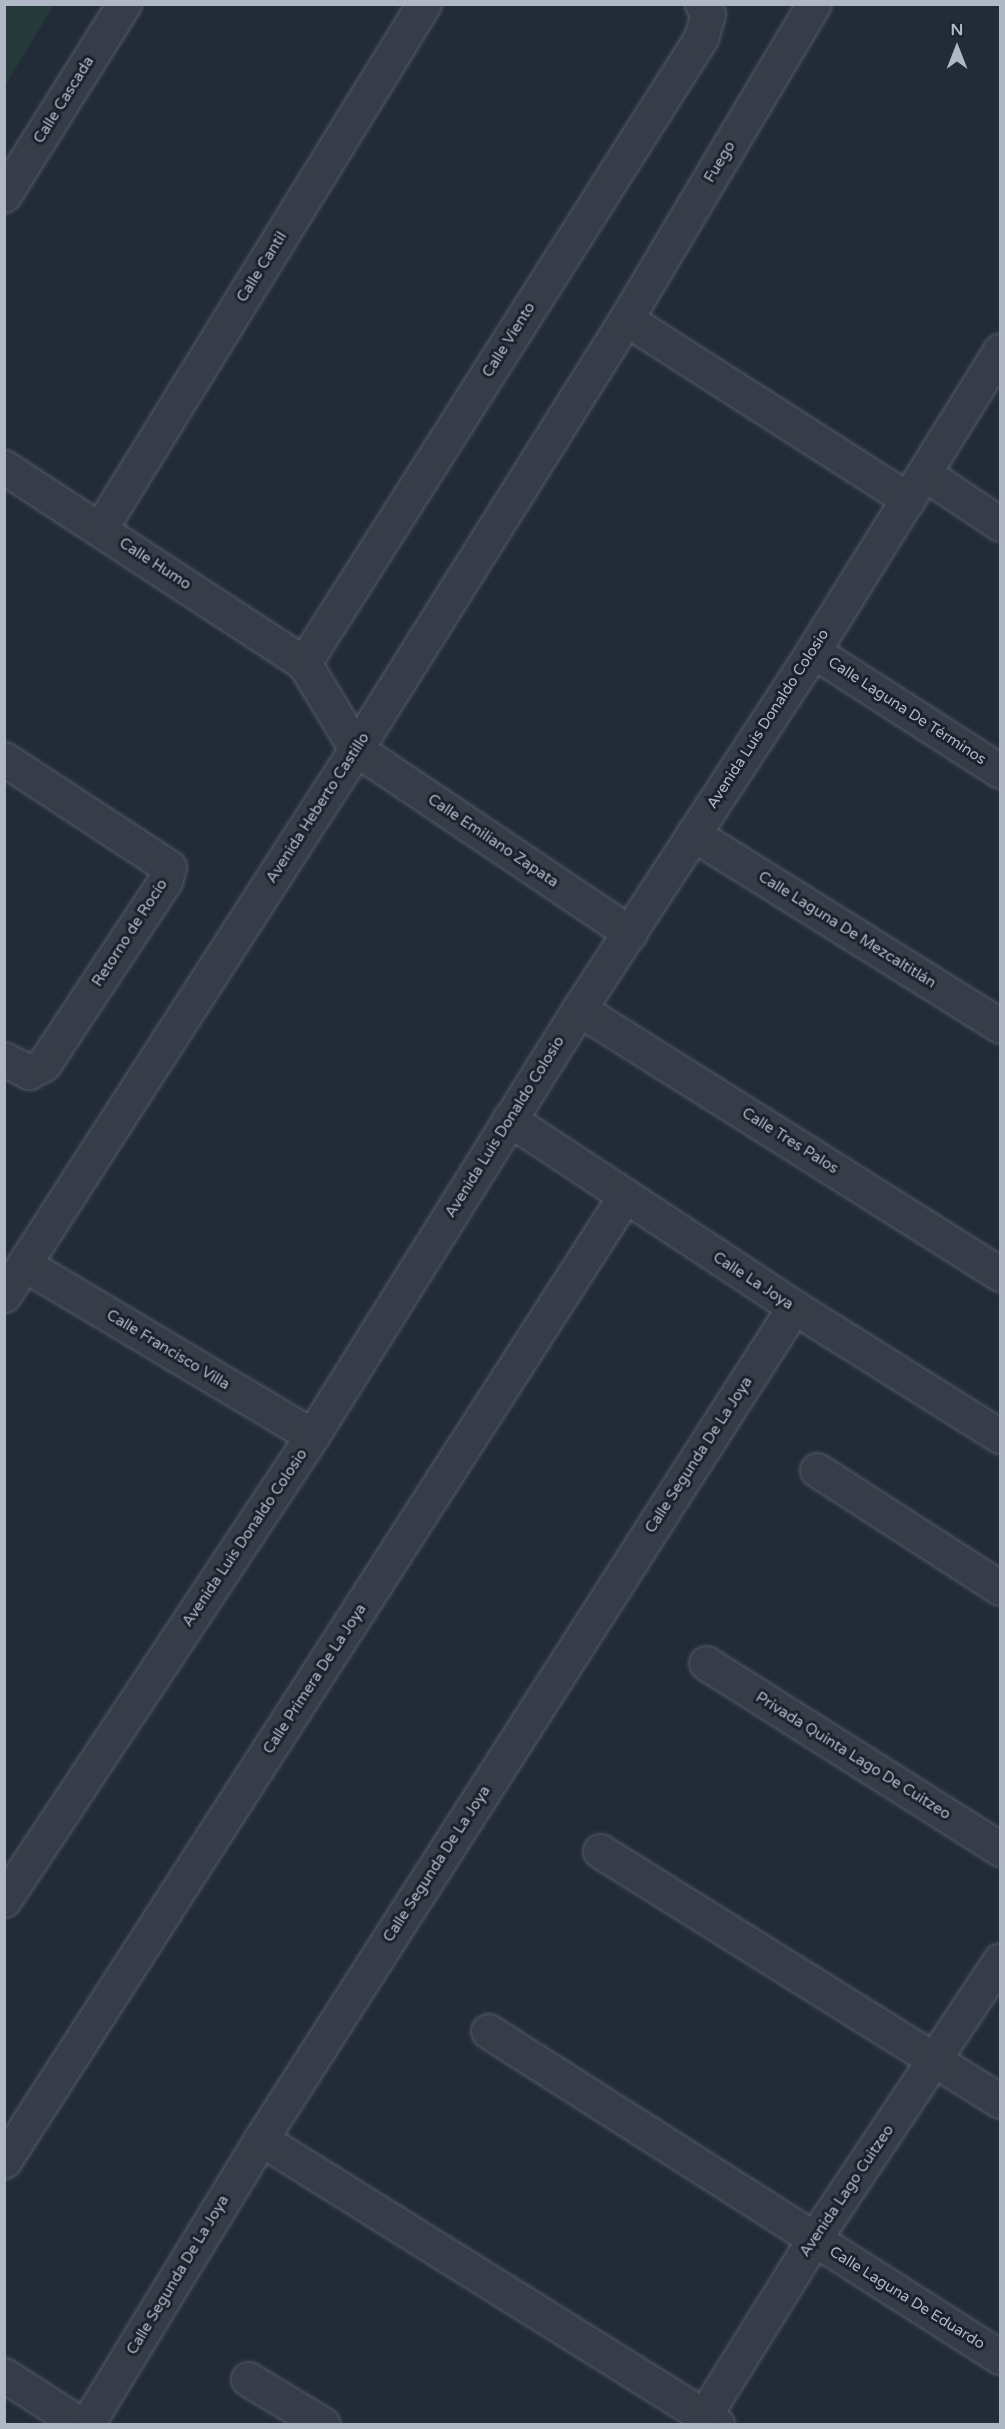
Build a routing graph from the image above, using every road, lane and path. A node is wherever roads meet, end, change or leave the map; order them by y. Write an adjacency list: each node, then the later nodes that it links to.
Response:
1 (124, 4): 5 (street, Calle Cascada)
2 (424, 4): 11 (street, Calle Cantil)
3 (814, 4): 6 (street, Fuego)
4 (705, 9): 13 (street, Calle Viento)
5 (8, 181)
6 (626, 319): 9 (street); 14 (street, Avenida Heberto Castillo)
7 (1000, 351): 9 (street, Avenida Luis Donaldo Colosio)
8 (4, 467): 11 (street, Calle Humo)
9 (916, 486): 10 (street); 12 (street, Avenida Luis Donaldo Colosio)
10 (1000, 524)
11 (100, 529): 13 (street, Calle Humo)
12 (813, 651): 16 (street, Calle Laguna De Términos); 17 (street, Avenida Luis Donaldo Colosio)
13 (304, 663): 14 (street)
14 (356, 749): 18 (street, Calle Emiliano Zapata); 24 (street, Avenida Heberto Castillo)
15 (4, 759): 21 (street, Retorno de Rocío)
16 (1000, 771)
17 (693, 834): 18 (street, Avenida Luis Donaldo Colosio); 20 (street, Calle Laguna De Mezcaltitlán)
18 (630, 933): 19 (street, Avenida Luis Donaldo Colosio)
19 (579, 1009): 22 (street, Avenida Luis Donaldo Colosio); 25 (street, Calle Tres Palos)
20 (1000, 1026)
21 (4, 1059)
22 (509, 1119): 23 (street, Calle La Joya); 28 (street, Avenida Luis Donaldo Colosio)
23 (625, 1196): 27 (street, Calle La Joya); 41 (street, Calle Primera De La Joya)
24 (24, 1264): 26 (street, Avenida Heberto Castillo); 28 (street, Calle Francisco Villa)
25 (1000, 1274)
26 (4, 1295)
27 (794, 1307): 29 (street, Calle La Joya); 40 (street, Calle Segunda De La Joya)
28 (312, 1436): 35 (street, Avenida Luis Donaldo Colosio)
29 (1000, 1436)
30 (817, 1470): 31 (street)
31 (1000, 1588)
32 (706, 1663): 33 (street, Privada Quinta Lago De Cuitzeo)
33 (1000, 1849)
34 (600, 1851): 38 (street)
35 (8, 1884)
36 (1000, 1960): 38 (street, Avenida Lago Cuitzeo)
37 (488, 2031): 42 (street, Calle Laguna De Eduardo)
38 (936, 2060): 39 (street); 42 (street, Avenida Lago Cuitzeo)
39 (1000, 2101)
40 (261, 2139): 46 (street); 48 (street, Calle Segunda De La Joya)
41 (4, 2161)
42 (814, 2239): 43 (street, Calle Laguna De Eduardo); 46 (street, Avenida Lago Cuitzeo)
43 (1000, 2357)
44 (4, 2375): 47 (street)
45 (248, 2379): 49 (street)
46 (707, 2422)
47 (80, 2424)
48 (87, 2424)
49 (323, 2424)

